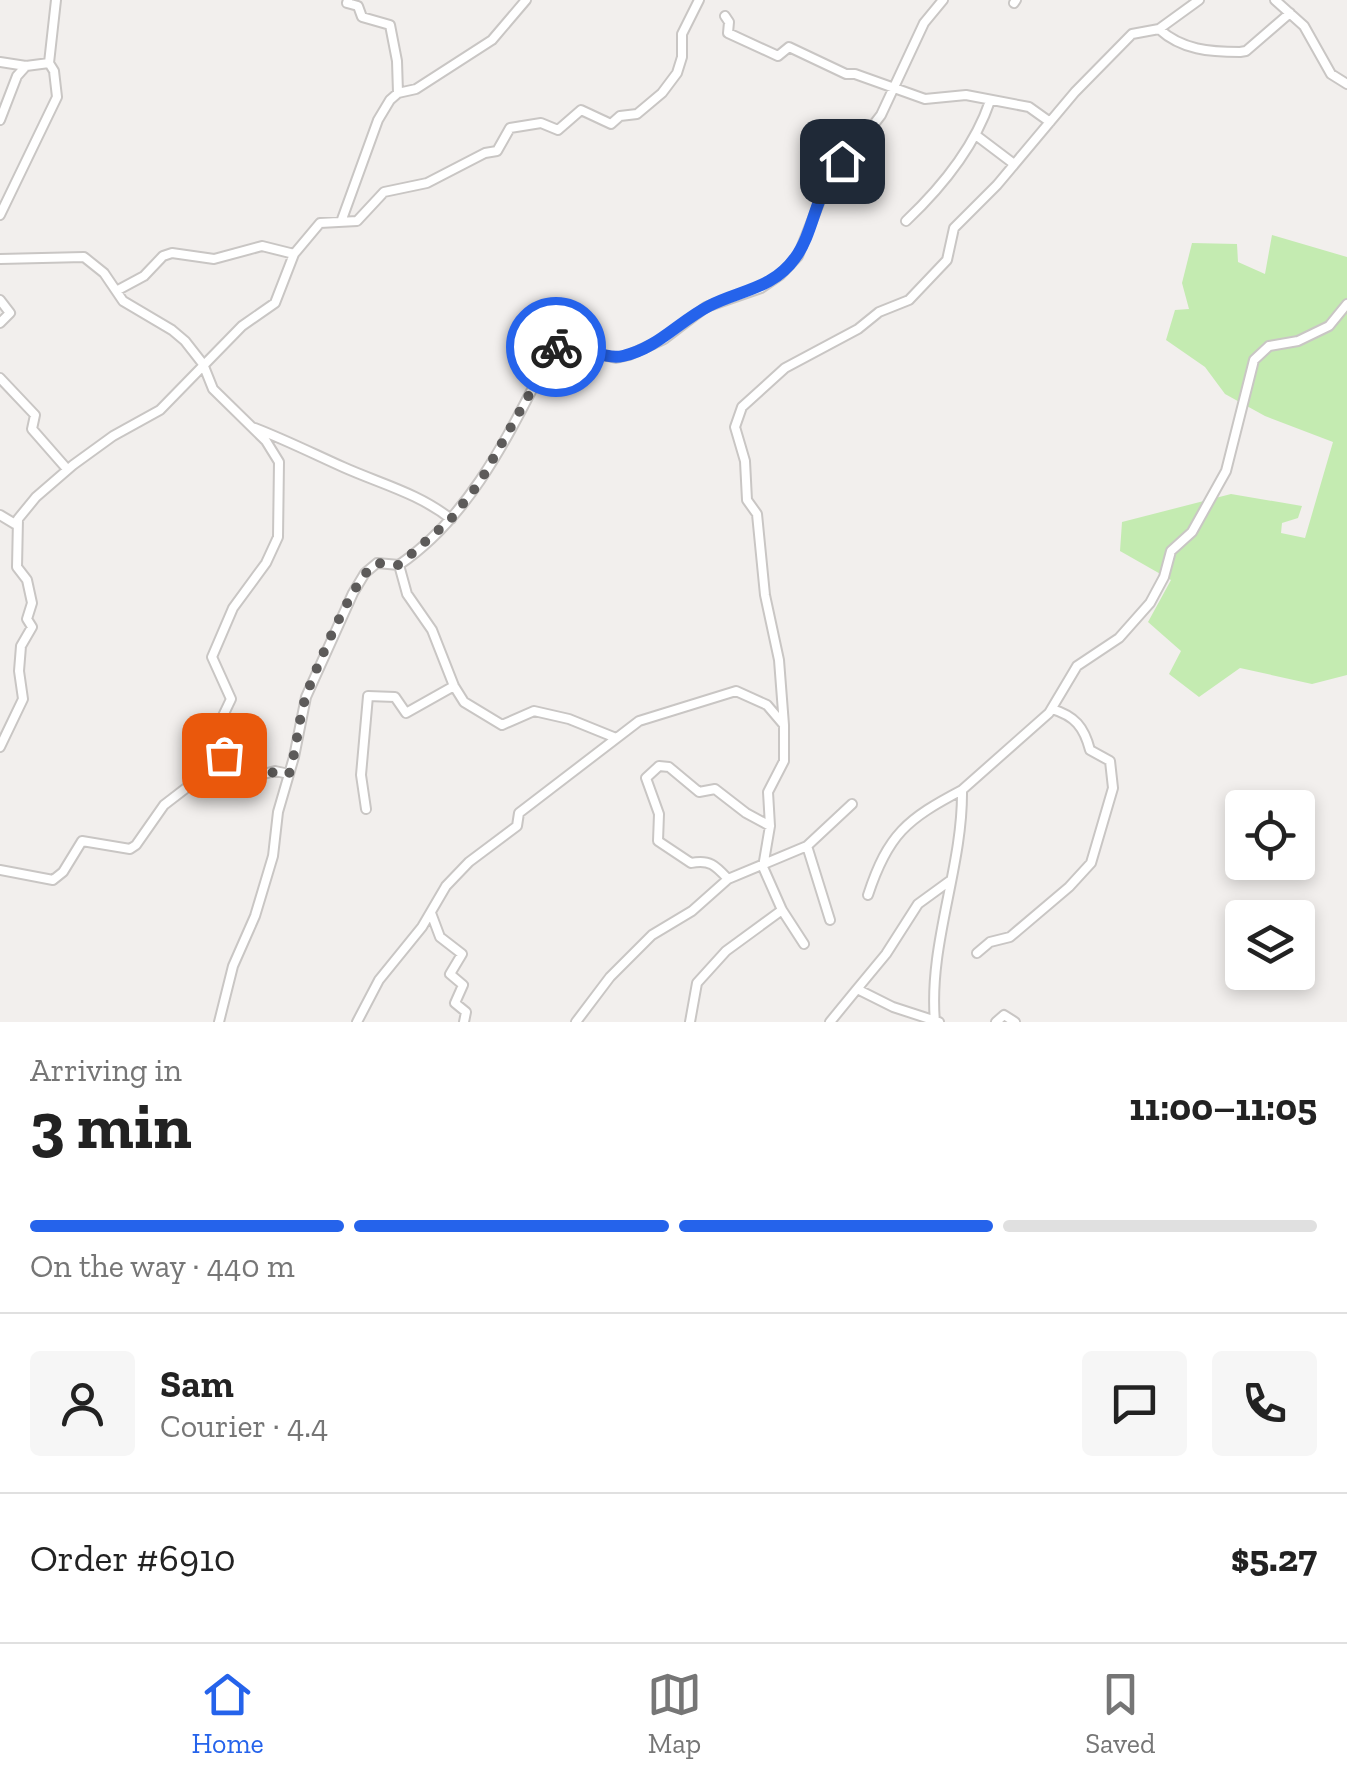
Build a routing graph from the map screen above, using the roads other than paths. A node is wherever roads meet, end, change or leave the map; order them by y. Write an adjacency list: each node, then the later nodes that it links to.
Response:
1 (56, 0): 12 (street)
2 (348, 0): 16 (street)
3 (526, 0): 16 (street)
4 (699, 0): 23 (street)
5 (943, 0): 15 (street)
6 (1198, 0): 10 (street)
7 (1275, 0): 8 (street)
8 (1290, 13): 10 (street); 14 (street)
9 (725, 16): 15 (street)
10 (1159, 29): 19 (street)
11 (0, 62): 13 (street)
12 (50, 63): 13 (street); 22 (street)
13 (26, 66): 18 (street)
14 (1347, 84)
15 (894, 88): 17 (street); 37 (street)
16 (398, 93): 23 (street)
17 (990, 101): 19 (street); 20 (street)
18 (0, 120)
19 (1050, 122): 21 (street)
20 (977, 136): 21 (street); 24 (street)
21 (1014, 164): 41 (street)
22 (0, 216)
23 (342, 222): 25 (street)
24 (906, 222)
25 (294, 254): 27 (street); 31 (street)
26 (0, 258): 27 (street)
27 (118, 290): 31 (street)
28 (0, 300): 30 (street)
29 (1347, 304): 40 (street)
30 (0, 323)
31 (203, 364): 33 (street); 34 (street)
32 (0, 378): 34 (street)
33 (251, 427): 37 (street); 44 (street)
34 (67, 469): 36 (street)
35 (0, 515): 36 (street)
36 (18, 519): 43 (street)
37 (451, 519): 38 (street)
38 (399, 565): 39 (street); 45 (street)
39 (454, 686): 42 (street); 48 (street)
40 (1052, 709): 46 (street); 60 (street)
41 (784, 725): 42 (street); 49 (street)
42 (616, 738): 57 (street)
43 (0, 747)
44 (208, 747): 45 (street); 52 (street)
45 (289, 774): 63 (street)
46 (962, 790): 53 (street); 55 (street)
47 (852, 804): 50 (street)
48 (366, 809)
49 (770, 826): 51 (street); 54 (street)
50 (807, 846): 51 (street); 58 (street)
51 (762, 866): 54 (street); 56 (street)
52 (0, 870)
53 (953, 877): 61 (street); 62 (street)
54 (728, 879): 66 (street)
55 (868, 895)
56 (782, 910): 59 (street); 67 (street)
57 (431, 913): 64 (street); 65 (street)
58 (830, 920)
59 (804, 944)
60 (977, 953)
61 (856, 990): 62 (street); 68 (street)
62 (937, 1021)
63 (219, 1022)
64 (357, 1022)
65 (464, 1022)
66 (576, 1022)
67 (690, 1022)
68 (830, 1022)
69 (996, 1022): 70 (street)
70 (1015, 1022)

